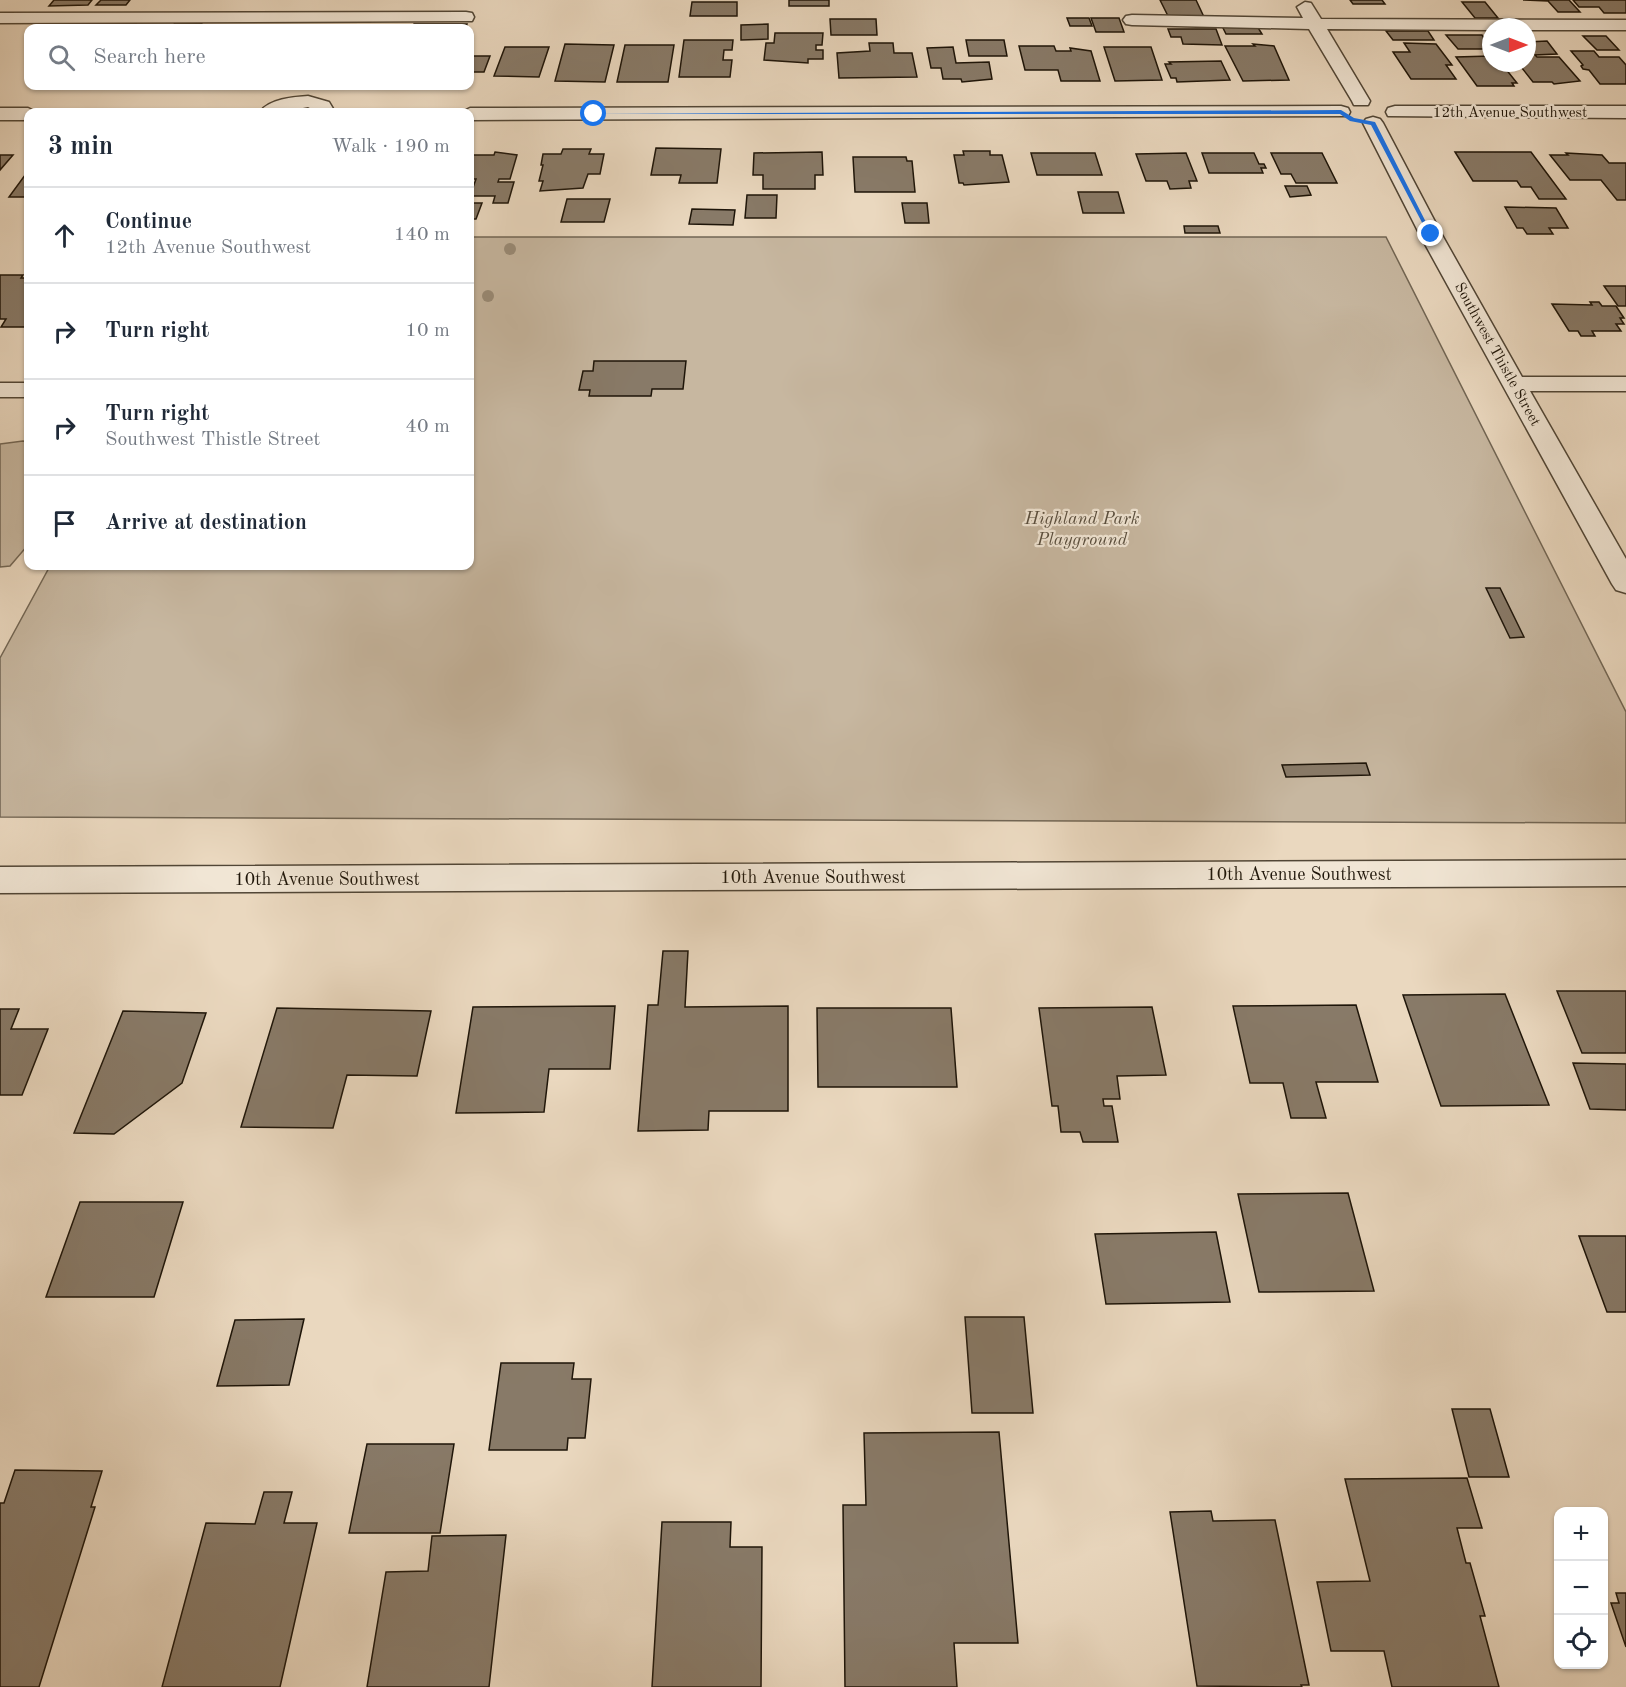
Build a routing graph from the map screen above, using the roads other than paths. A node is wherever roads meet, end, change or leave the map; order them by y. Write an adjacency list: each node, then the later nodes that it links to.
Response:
1 (363, 0): 7 (street)
2 (1301, 0): 6 (street)
3 (466, 17): 7 (street)
4 (0, 18): 7 (street)
5 (1132, 20): 6 (street)
6 (1314, 22): 8 (street); 10 (street)
7 (349, 23)
8 (1626, 25)
9 (313, 90): 11 (street)
10 (1361, 100): 14 (street); 15 (street)
11 (306, 102): 12 (street); 13 (street)
12 (277, 108)
13 (323, 108)
14 (1341, 112): 19 (street); 20 (street)
15 (1395, 112): 16 (street, 12th Avenue Southwest); 20 (street)
16 (1626, 112)
17 (0, 114): 18 (street)
18 (24, 114)
19 (474, 114)
20 (1373, 123): 21 (street, Southwest Thistle Street)
21 (1515, 384): 22 (street); 25 (street, Southwest Thistle Street)
22 (1626, 384)
23 (0, 390): 24 (street)
24 (24, 390)
25 (1626, 584)
26 (1626, 873): 27 (street, 10th Avenue Southwest)
27 (0, 880)

